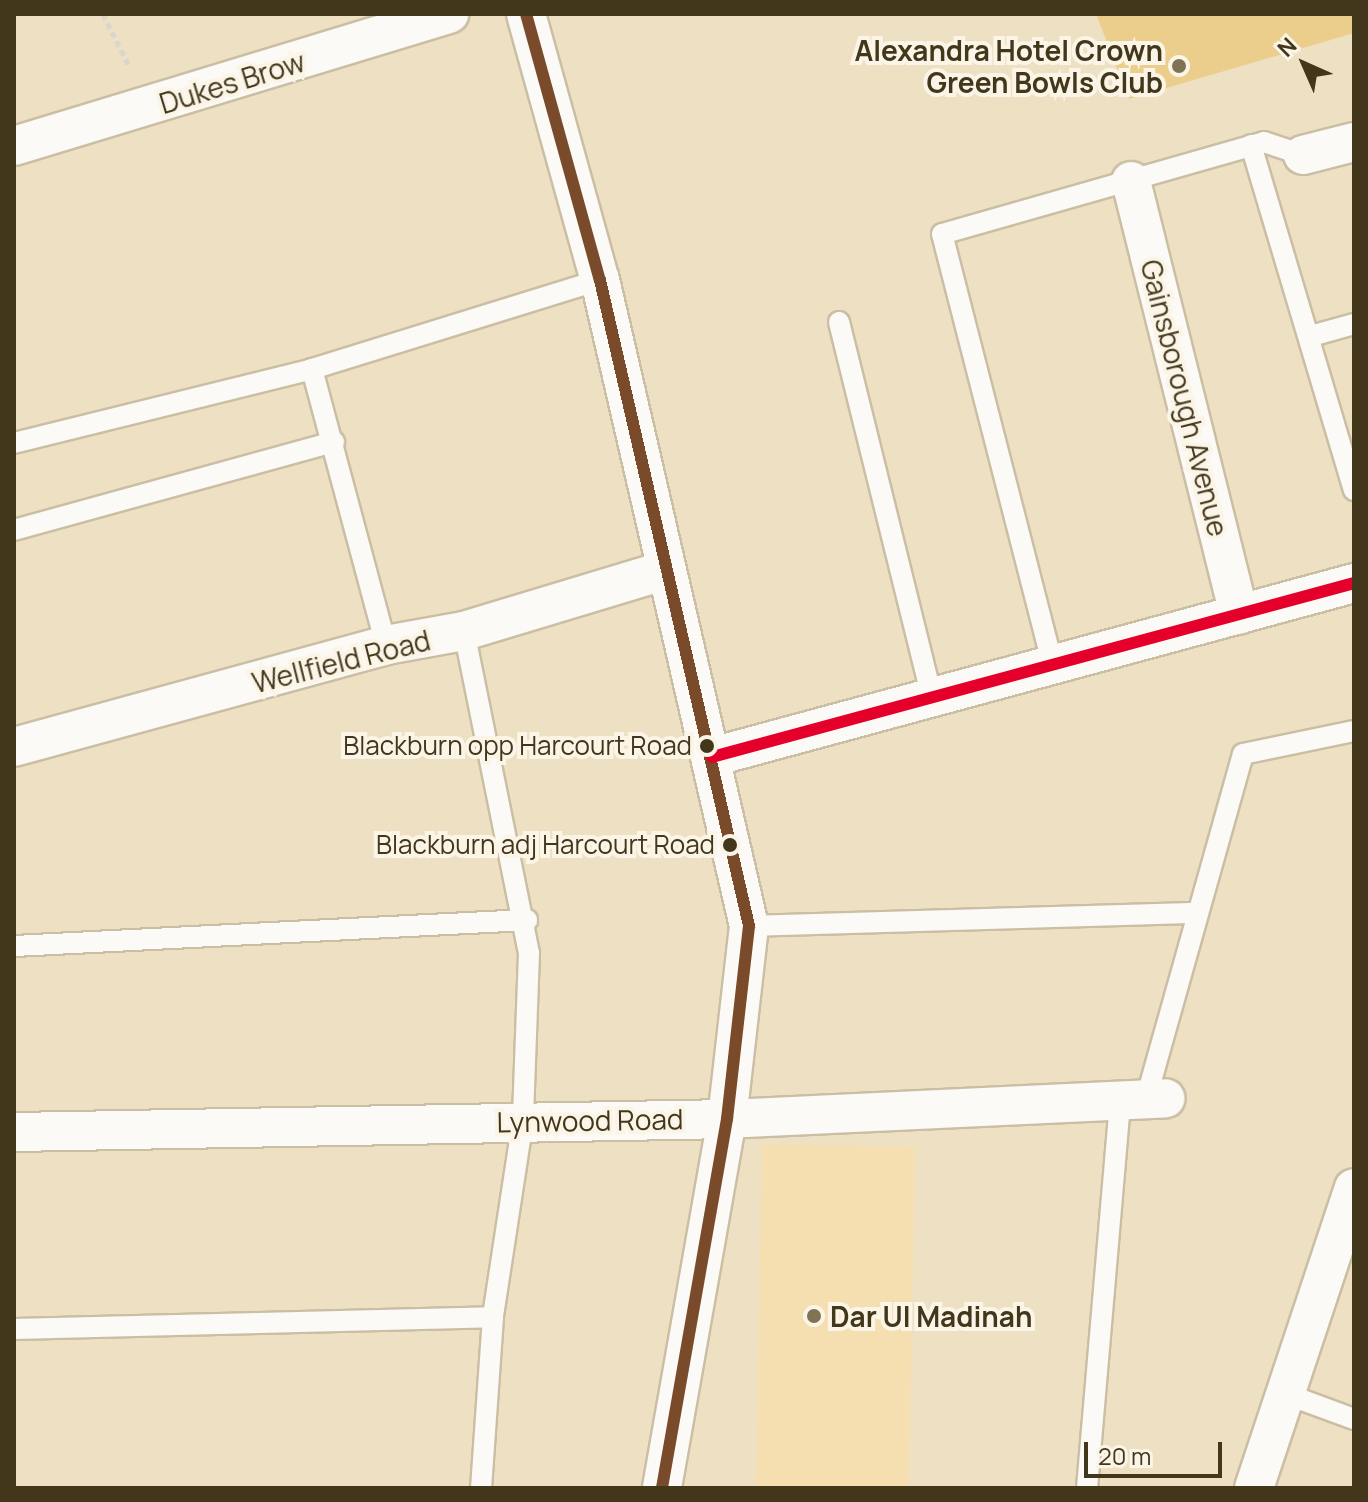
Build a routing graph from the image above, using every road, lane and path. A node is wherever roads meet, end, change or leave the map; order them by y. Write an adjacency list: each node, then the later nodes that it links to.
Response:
1 (103, 14): 4 (path)
2 (449, 14): 4 (street, Dukes Brow)
3 (526, 14): 10 (street)
4 (148, 109): 7 (street, Dukes Brow)
5 (1354, 142): 8 (street)
6 (1251, 145): 8 (lane); 9 (lane); 13 (lane)
7 (14, 146)
8 (1303, 155)
9 (1131, 181): 21 (street, Gainsborough Avenue); 24 (lane)
10 (600, 280): 14 (lane); 19 (street)
11 (839, 322): 25 (lane)
12 (1354, 324): 13 (lane)
13 (1311, 336): 17 (lane)
14 (312, 369): 15 (lane); 16 (lane)
15 (334, 442): 18 (lane); 23 (lane)
16 (14, 443)
17 (1354, 490)
18 (14, 530)
19 (666, 570): 22 (street, Wellfield Road); 28 (street)
20 (1354, 583): 21 (street)
21 (1239, 615): 24 (street)
22 (464, 631): 23 (street, Wellfield Road); 30 (lane)
23 (386, 645): 27 (street, Wellfield Road)
24 (1053, 666): 25 (street)
25 (932, 698): 28 (street)
26 (1354, 731): 29 (lane)
27 (14, 747)
28 (712, 757): 31 (street)
29 (1198, 913): 31 (lane); 33 (lane)
30 (527, 920): 32 (lane); 35 (lane)
31 (749, 926): 34 (street)
32 (14, 946)
33 (1144, 1099): 34 (street, Lynwood Road); 44 (lane)
34 (727, 1119): 35 (street, Lynwood Road); 43 (street)
35 (523, 1120): 36 (street, Lynwood Road); 38 (lane)
36 (14, 1132)
37 (1354, 1188): 40 (street)
38 (493, 1317): 39 (lane); 42 (lane)
39 (14, 1329)
40 (1286, 1394): 41 (lane); 45 (street)
41 (1354, 1419)
42 (481, 1488)
43 (662, 1488)
44 (1087, 1488)
45 (1254, 1488)

